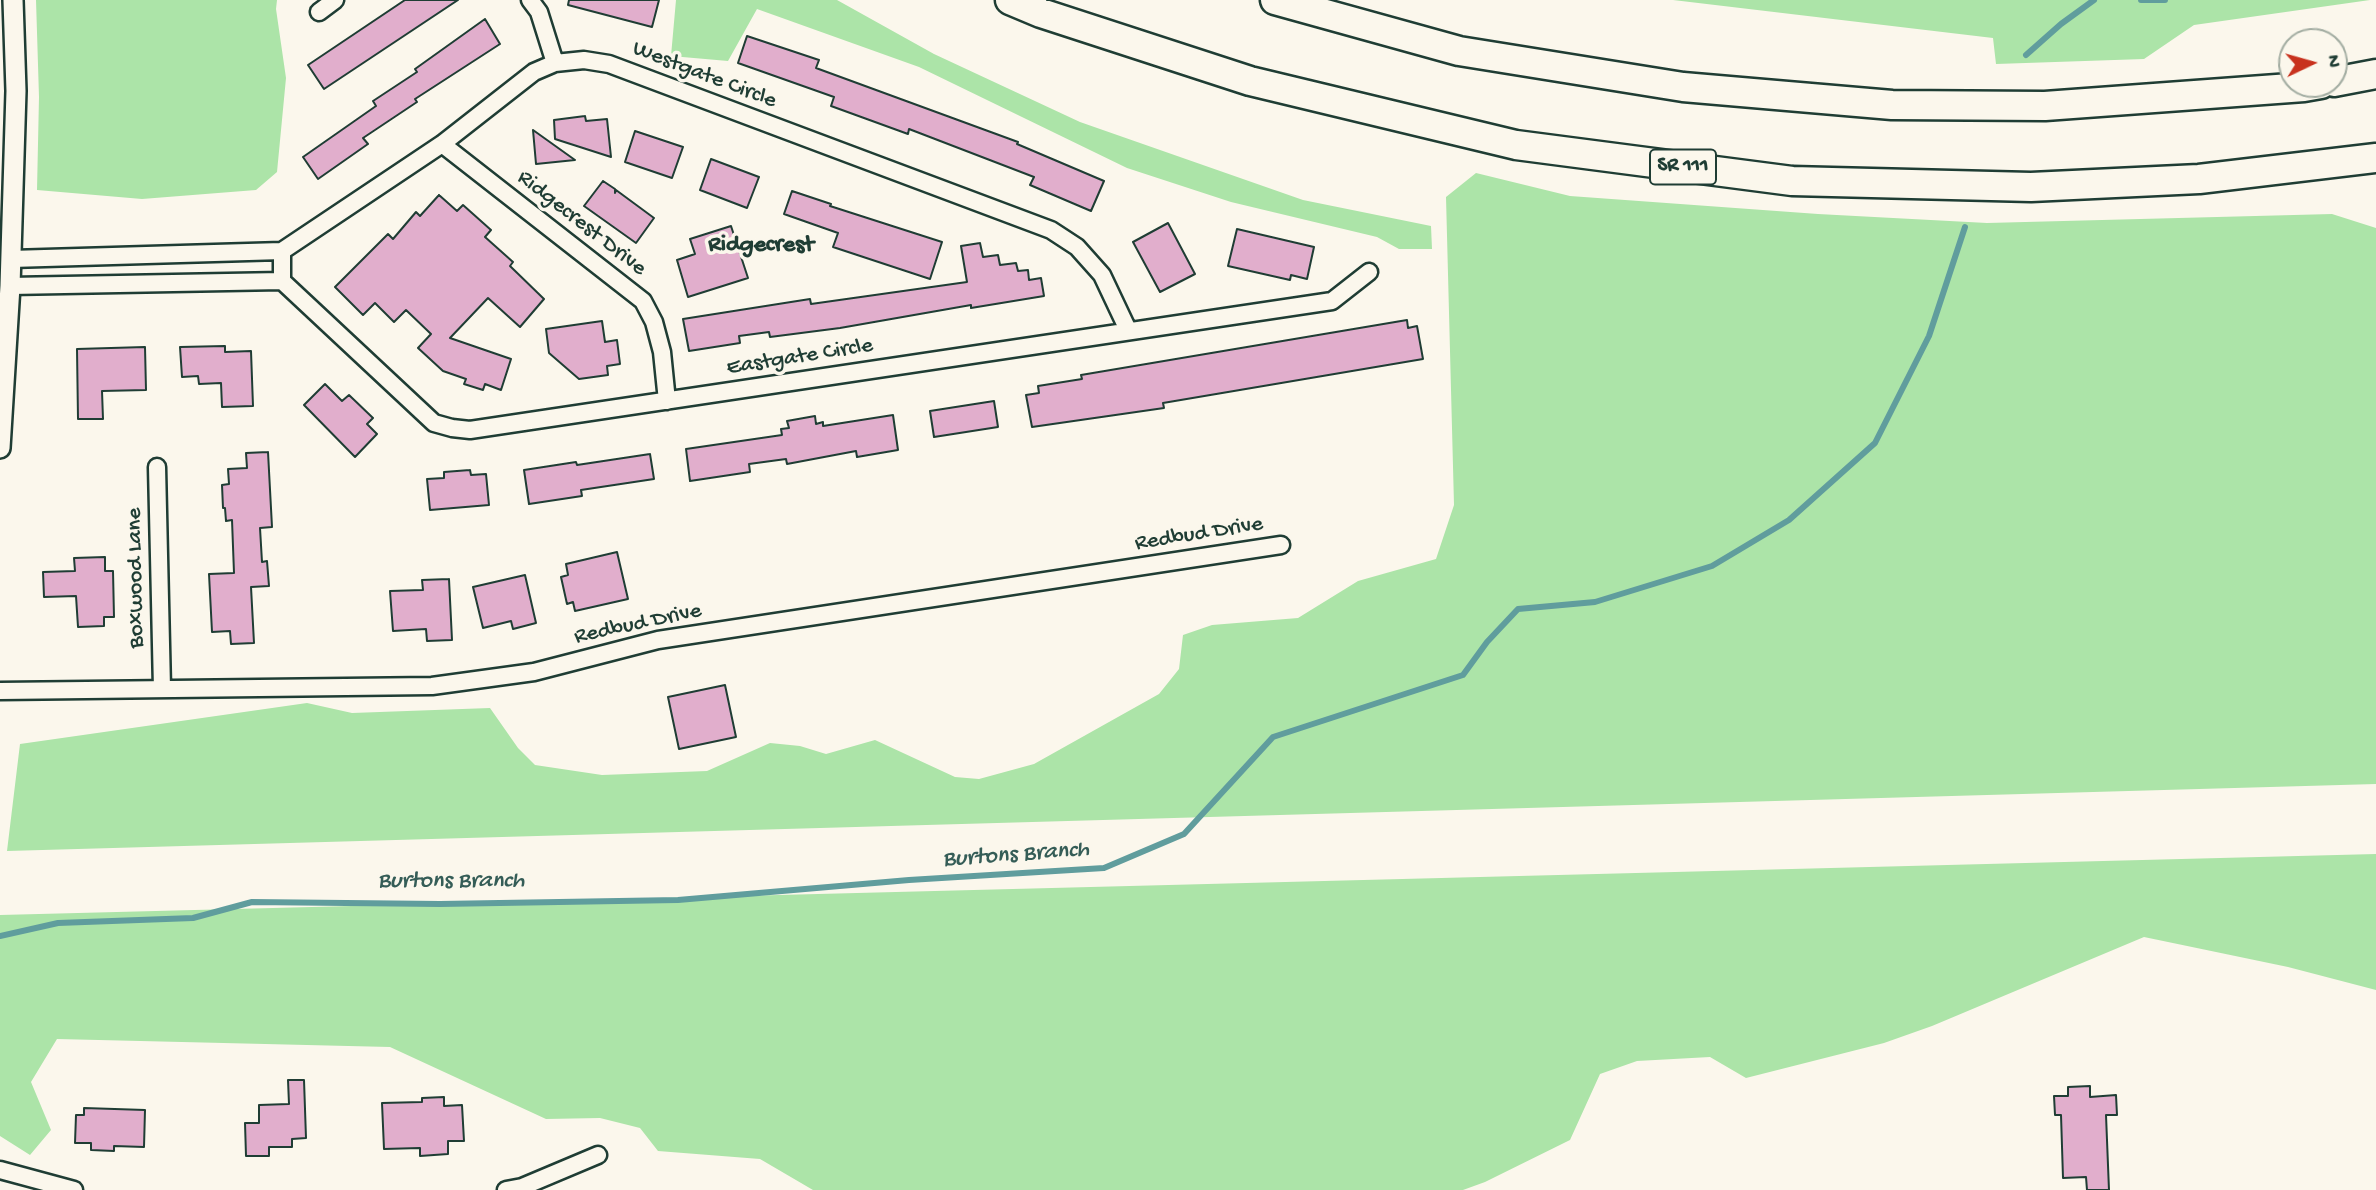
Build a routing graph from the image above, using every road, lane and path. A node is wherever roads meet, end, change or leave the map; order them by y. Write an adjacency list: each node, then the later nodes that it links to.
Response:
1 (13, 0): 11 (street)
2 (335, 0): 6 (street)
3 (530, 0): 7 (street)
4 (1010, 0): 13 (highway, SR 111)
5 (1275, 0): 10 (highway)
6 (319, 12)
7 (555, 63): 12 (street, Westgate Circle); 19 (street, Westgate Circle)
8 (2376, 74): 9 (highway)
9 (2348, 79)
10 (2278, 89)
11 (8, 91): 15 (street)
12 (442, 144): 14 (street, Westgate Circle); 20 (street, Ridgecrest Drive)
13 (2376, 158)
14 (282, 251): 15 (street); 17 (street)
15 (11, 259): 18 (street)
16 (1369, 272): 19 (street, Eastgate Circle)
17 (282, 281): 18 (street); 20 (street, Eastgate Circle)
18 (10, 286): 21 (street)
19 (1128, 330): 20 (street, Eastgate Circle)
20 (667, 401)
21 (0, 448)
22 (157, 467): 24 (street, Boxwood Lane)
23 (1281, 545): 24 (street, Redbud Drive)
24 (162, 689): 25 (street, Redbud Drive)
25 (0, 691)
26 (598, 1155): 29 (street)
27 (0, 1170): 28 (street)
28 (74, 1190)
29 (506, 1190)

